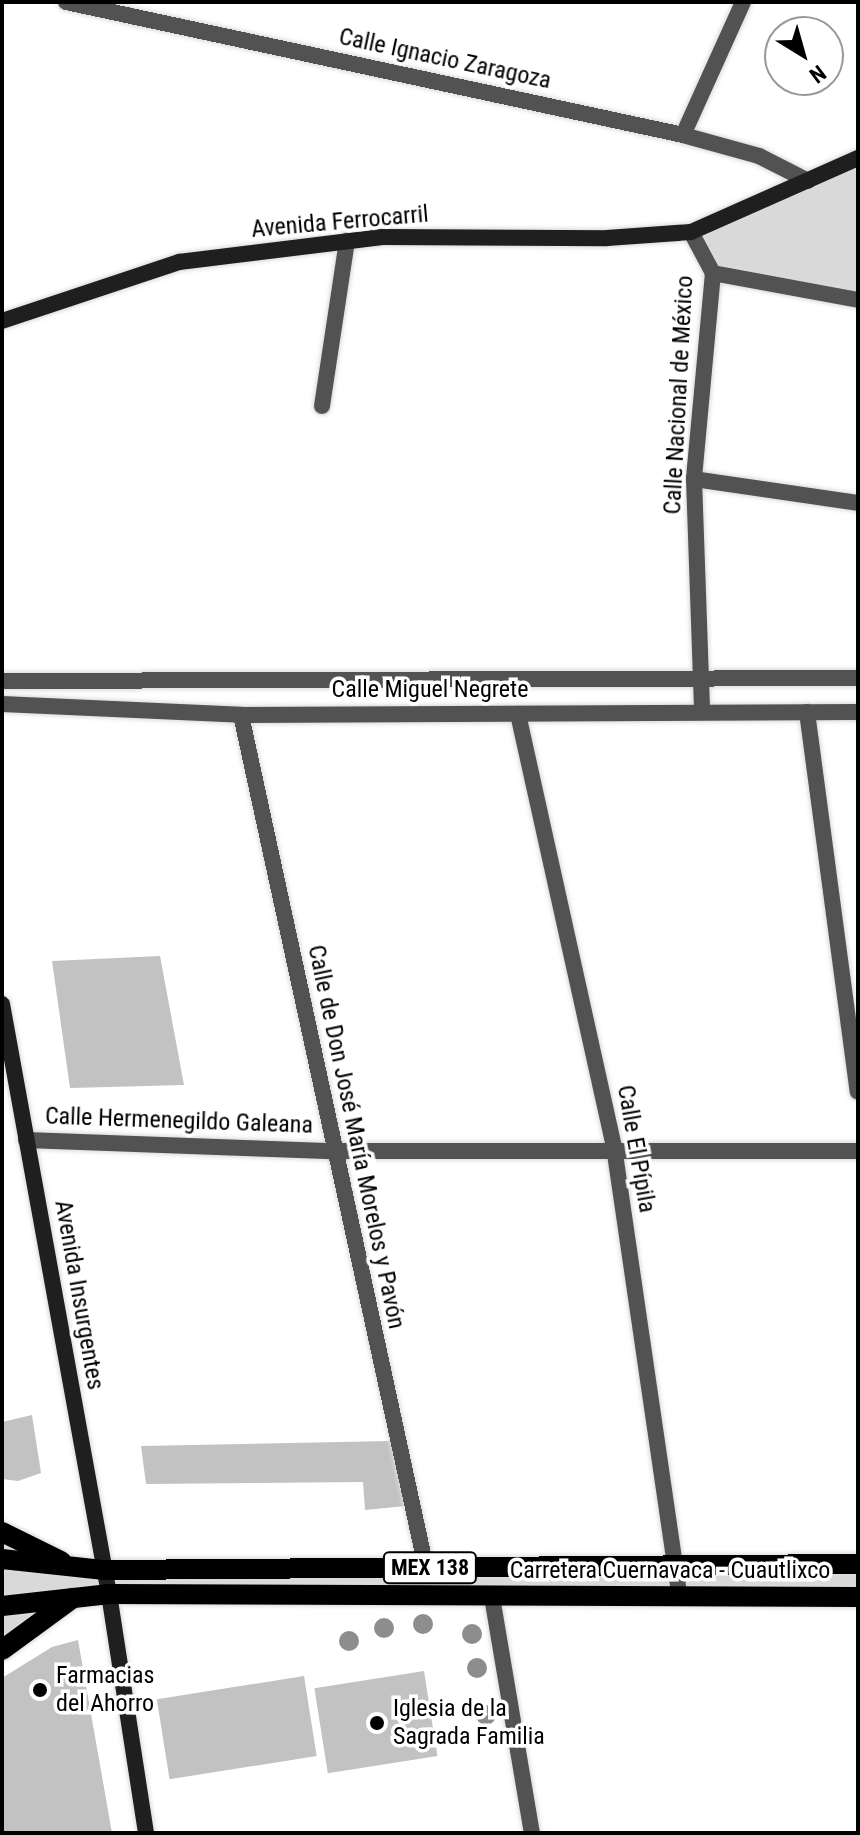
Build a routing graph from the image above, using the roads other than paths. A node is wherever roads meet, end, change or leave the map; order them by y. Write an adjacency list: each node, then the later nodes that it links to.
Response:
1 (66, 2): 3 (street, Calle Ignacio Zaragoza)
2 (743, 2): 3 (street)
3 (683, 135): 5 (street, Calle Ignacio Zaragoza)
4 (858, 158): 5 (street)
5 (808, 181): 6 (street)
6 (691, 232): 7 (street, Avenida Ferrocarril); 8 (street, Calle Nacional de México)
7 (347, 241): 10 (street, Avenida Ferrocarril); 11 (street)
8 (713, 273): 9 (street); 12 (street, Calle Nacional de México)
9 (858, 300)
10 (2, 321)
11 (322, 406)
12 (694, 479): 13 (street); 14 (street, Calle Nacional de México)
13 (858, 503)
14 (701, 678): 15 (street, Calle Miguel Negrete); 16 (street, Calle Miguel Negrete); 18 (street, Calle Nacional de México)
15 (858, 678)
16 (2, 681)
17 (2, 704): 22 (street, Calle Miguel Negrete)
18 (702, 710): 19 (street, Calle Miguel Negrete); 21 (street, Calle Miguel Negrete)
19 (807, 712): 20 (street, Calle Miguel Negrete); 24 (street)
20 (858, 712)
21 (518, 714): 22 (street, Calle Miguel Negrete); 26 (street, Calle El Pípila)
22 (241, 715): 27 (street, Calle de Don José María Morelos y Pavón)
23 (2, 1004): 25 (street, Avenida Insurgentes)
24 (858, 1092)
25 (26, 1140): 27 (street, Calle Hermenegildo Galeana); 35 (street, Avenida Insurgentes)
26 (614, 1147): 27 (street, Calle Hermenegildo Galeana); 28 (street, Calle Hermenegildo Galeana); 32 (street, Calle El Pípila)
27 (333, 1151): 34 (street, Calle de Don José María Morelos y Pavón)
28 (858, 1151)
29 (2, 1532): 33 (main road)
30 (2, 1559): 33 (main road, Carretera Cuernavaca - Cuautlixco / MEX 138)
31 (858, 1564): 32 (main road, Carretera Cuernavaca - Cuautlixco / MEX 138)
32 (676, 1565): 34 (main road, Carretera Cuernavaca - Cuautlixco / MEX 138); 39 (street, Calle El Pípila)
33 (76, 1568): 35 (main road, Carretera Cuernavaca - Cuautlixco / MEX 138)
34 (426, 1568): 35 (main road, Carretera Cuernavaca - Cuautlixco / MEX 138)
35 (104, 1570): 36 (street, Avenida Insurgentes)
36 (109, 1594): 37 (main road, Carretera Cuernavaca - Cuautlixco / MEX 138); 38 (main road, Carretera Cuernavaca - Cuautlixco / MEX 138); 43 (street, Avenida Insurgentes)
37 (76, 1596): 41 (main road, Carretera Cuernavaca - Cuautlixco / MEX 138); 42 (main road)
38 (492, 1597): 39 (main road, Carretera Cuernavaca - Cuautlixco / MEX 138); 44 (street)
39 (680, 1597): 40 (main road, Carretera Cuernavaca - Cuautlixco / MEX 138)
40 (858, 1597)
41 (2, 1606)
42 (2, 1650)
43 (146, 1833)
44 (532, 1833)

